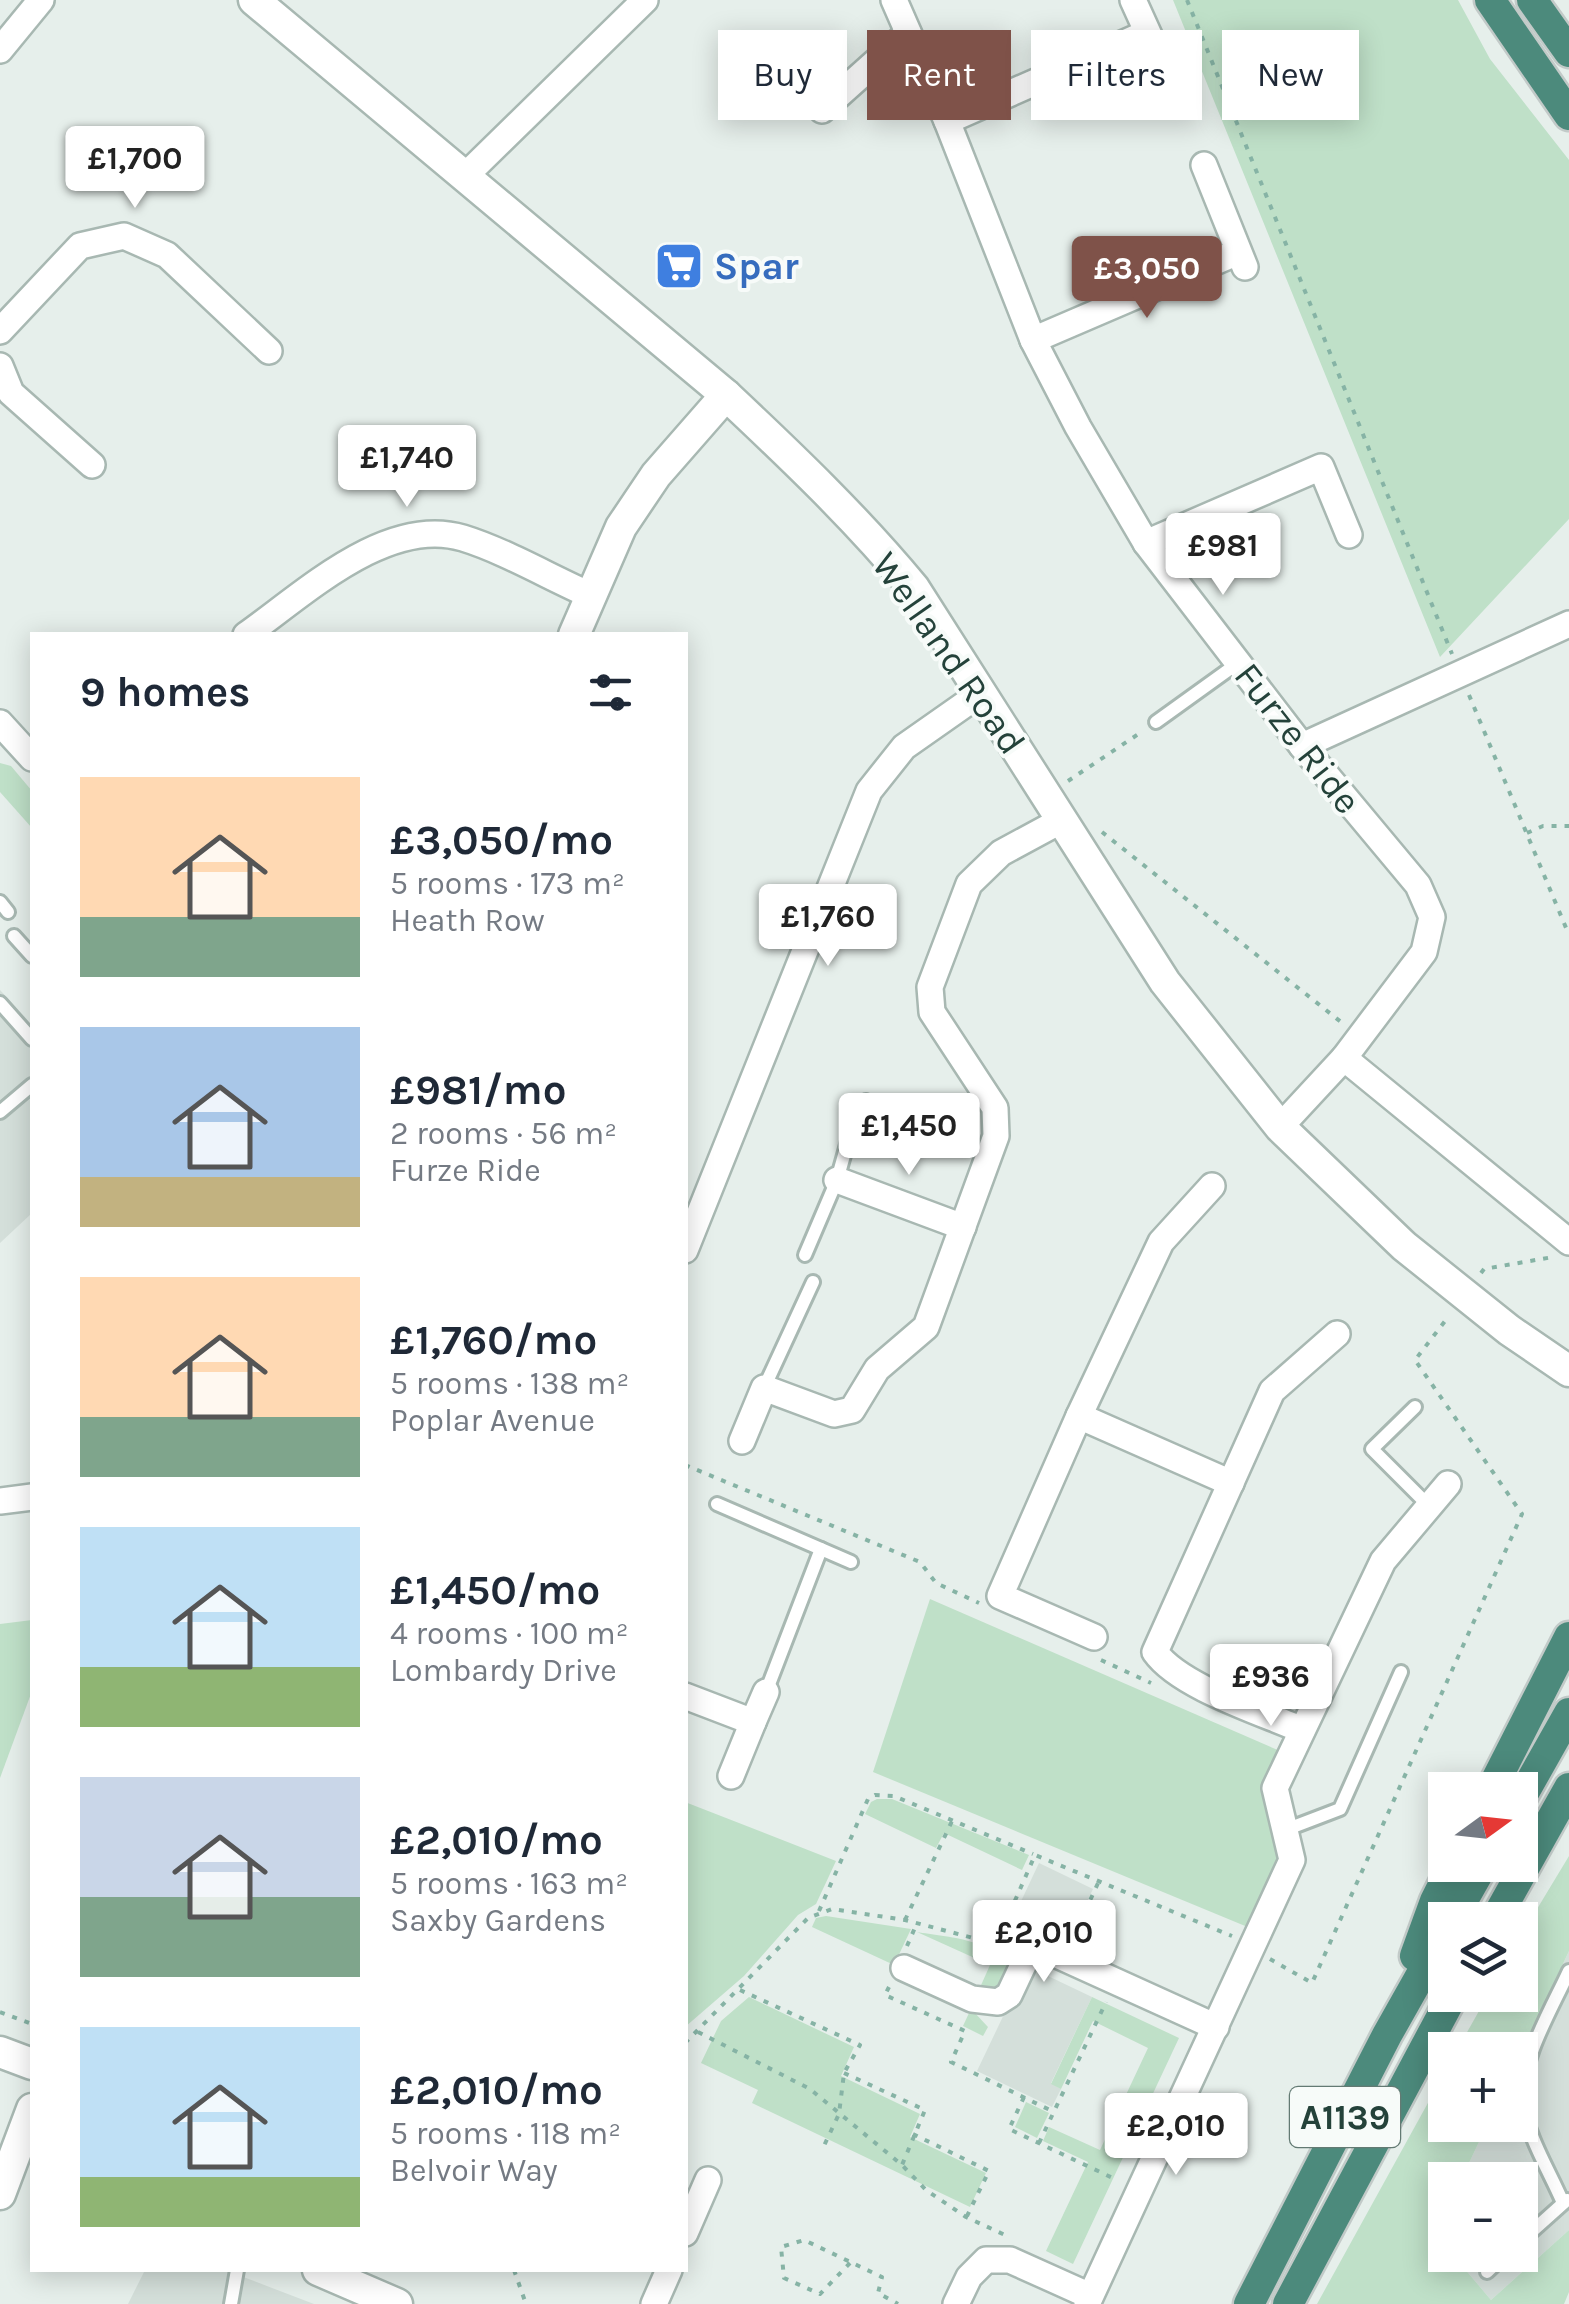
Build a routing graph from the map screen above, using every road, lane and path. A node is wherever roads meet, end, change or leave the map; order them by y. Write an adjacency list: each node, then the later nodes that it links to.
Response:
1 (41, 0): 10 (street)
2 (254, 0): 18 (street, Welland Road)
3 (644, 0): 18 (street)
4 (894, 0): 9 (street, Furze Ride)
5 (1133, 0): 14 (street)
6 (1188, 0): 32 (path)
7 (1490, 0): 15 (highway)
8 (1532, 0): 11 (highway)
9 (907, 30)
10 (0, 50)
11 (1569, 52)
12 (867, 70): 13 (street)
13 (847, 88)
14 (1011, 96)
15 (1569, 115)
16 (947, 120): 20 (street, Furze Ride)
17 (1204, 166): 20 (street)
18 (466, 176): 23 (street, Welland Road)
19 (0, 331): 21 (street)
20 (1033, 340): 26 (street, Furze Ride)
21 (269, 351)
22 (0, 366): 24 (street)
23 (726, 395): 27 (street); 33 (street, Welland Road)
24 (92, 465)
25 (1349, 534): 26 (street)
26 (1146, 543): 31 (street, Furze Ride)
27 (590, 594): 29 (street); 30 (street)
28 (1569, 624): 32 (street)
29 (250, 632)
30 (575, 632)
31 (1238, 663): 34 (lane); 36 (street, Furze Ride)
32 (1461, 674): 36 (street); 41 (path)
33 (981, 693): 38 (street, Welland Road); 56 (street)
34 (1156, 722): 38 (path)
35 (0, 724): 37 (street)
36 (1302, 746): 47 (street, Furze Ride)
37 (30, 756)
38 (1050, 797): 52 (street, Welland Road); 55 (street)
39 (1569, 826): 41 (path)
40 (1098, 828): 47 (path)
41 (1527, 833): 42 (path)
42 (1568, 930)
43 (14, 936): 44 (lane)
44 (30, 954)
45 (0, 1003): 46 (lane)
46 (30, 1037)
47 (1360, 1038): 48 (street, Furze Ride)
48 (1344, 1058): 52 (street, Furze Ride); 57 (street)
49 (30, 1088): 51 (lane)
50 (866, 1101): 53 (lane)
51 (0, 1112)
52 (1280, 1127): 63 (street, Welland Road)
53 (837, 1180): 55 (street); 58 (lane)
54 (1212, 1186): 66 (street)
55 (963, 1227): 64 (street)
56 (688, 1243)
57 (1564, 1248): 59 (path)
58 (805, 1255)
59 (1479, 1275)
60 (813, 1282): 64 (lane)
61 (1447, 1318): 99 (path)
62 (1337, 1334): 68 (street)
63 (1569, 1372)
64 (764, 1388): 67 (street)
65 (1415, 1407): 73 (lane)
66 (1079, 1416): 68 (street); 76 (street)
67 (742, 1442)
68 (1231, 1483): 83 (street)
69 (1448, 1484): 73 (street)
70 (30, 1496): 71 (street)
71 (0, 1501)
72 (717, 1504): 74 (lane)
73 (1428, 1504): 83 (street)
74 (820, 1548): 75 (lane); 79 (lane)
75 (851, 1562)
76 (1094, 1637)
77 (1569, 1637): 84 (highway)
78 (1402, 1672): 89 (lane)
79 (766, 1692): 82 (street)
80 (688, 1697): 82 (street)
81 (1569, 1713): 85 (highway)
82 (752, 1722): 86 (street)
83 (1302, 1730): 89 (street)
84 (1500, 1772)
85 (1536, 1772)
86 (731, 1776)
87 (1569, 1788): 94 (highway)
88 (952, 1820): 91 (path); 96 (path); 97 (path)
89 (1284, 1830): 99 (street)
90 (1569, 1830): 95 (highway)
91 (1035, 1855): 92 (path); 98 (path)
92 (1099, 1881): 99 (path); 100 (path)
93 (1444, 1882): 111 (highway, A1139)
94 (1505, 1902)
95 (1521, 1902)
96 (819, 1911): 97 (path); 105 (path)
97 (906, 1920): 98 (path)
98 (917, 1923): 102 (path)
99 (1252, 1948): 109 (street)
100 (1063, 1958): 102 (street); 104 (street)
101 (1428, 1962): 111 (highway, A1139)
102 (900, 1968): 116 (path)
103 (1569, 1970): 128 (lane)
104 (1116, 1981): 109 (street); 117 (path)
105 (740, 1990): 110 (path); 115 (path)
106 (0, 2012): 108 (path)
107 (1445, 2012): 146 (highway, A1139)
108 (30, 2023)
109 (1216, 2027): 138 (street)
110 (698, 2032): 112 (path); 118 (path)
111 (1387, 2034): 145 (highway, A1139)
112 (688, 2040)
113 (0, 2052): 114 (street)
114 (30, 2063)
115 (844, 2073): 118 (path); 120 (path)
116 (1024, 2098): 117 (path); 121 (path)
117 (1054, 2112): 121 (path)
118 (838, 2114): 122 (path); 124 (path)
119 (30, 2120): 123 (street)
120 (913, 2134): 124 (path); 129 (path)
121 (1039, 2143): 126 (path)
122 (822, 2150)
123 (22, 2164): 127 (street)
124 (902, 2165): 129 (path)
125 (708, 2180): 130 (street)
126 (1118, 2180)
127 (0, 2194)
128 (1566, 2201): 131 (lane)
129 (966, 2217): 132 (path)
130 (688, 2226)
131 (1538, 2226)
132 (1014, 2239)
133 (850, 2263): 133 (path); 143 (path)
134 (237, 2272): 139 (lane)
135 (324, 2272): 140 (street)
136 (515, 2272): 141 (path)
137 (667, 2272): 142 (street)
138 (1088, 2300): 144 (street)
139 (231, 2304)
140 (397, 2304)
141 (526, 2304)
142 (654, 2304)
143 (898, 2304)
144 (956, 2304)
145 (1248, 2304)
146 (1288, 2304)

